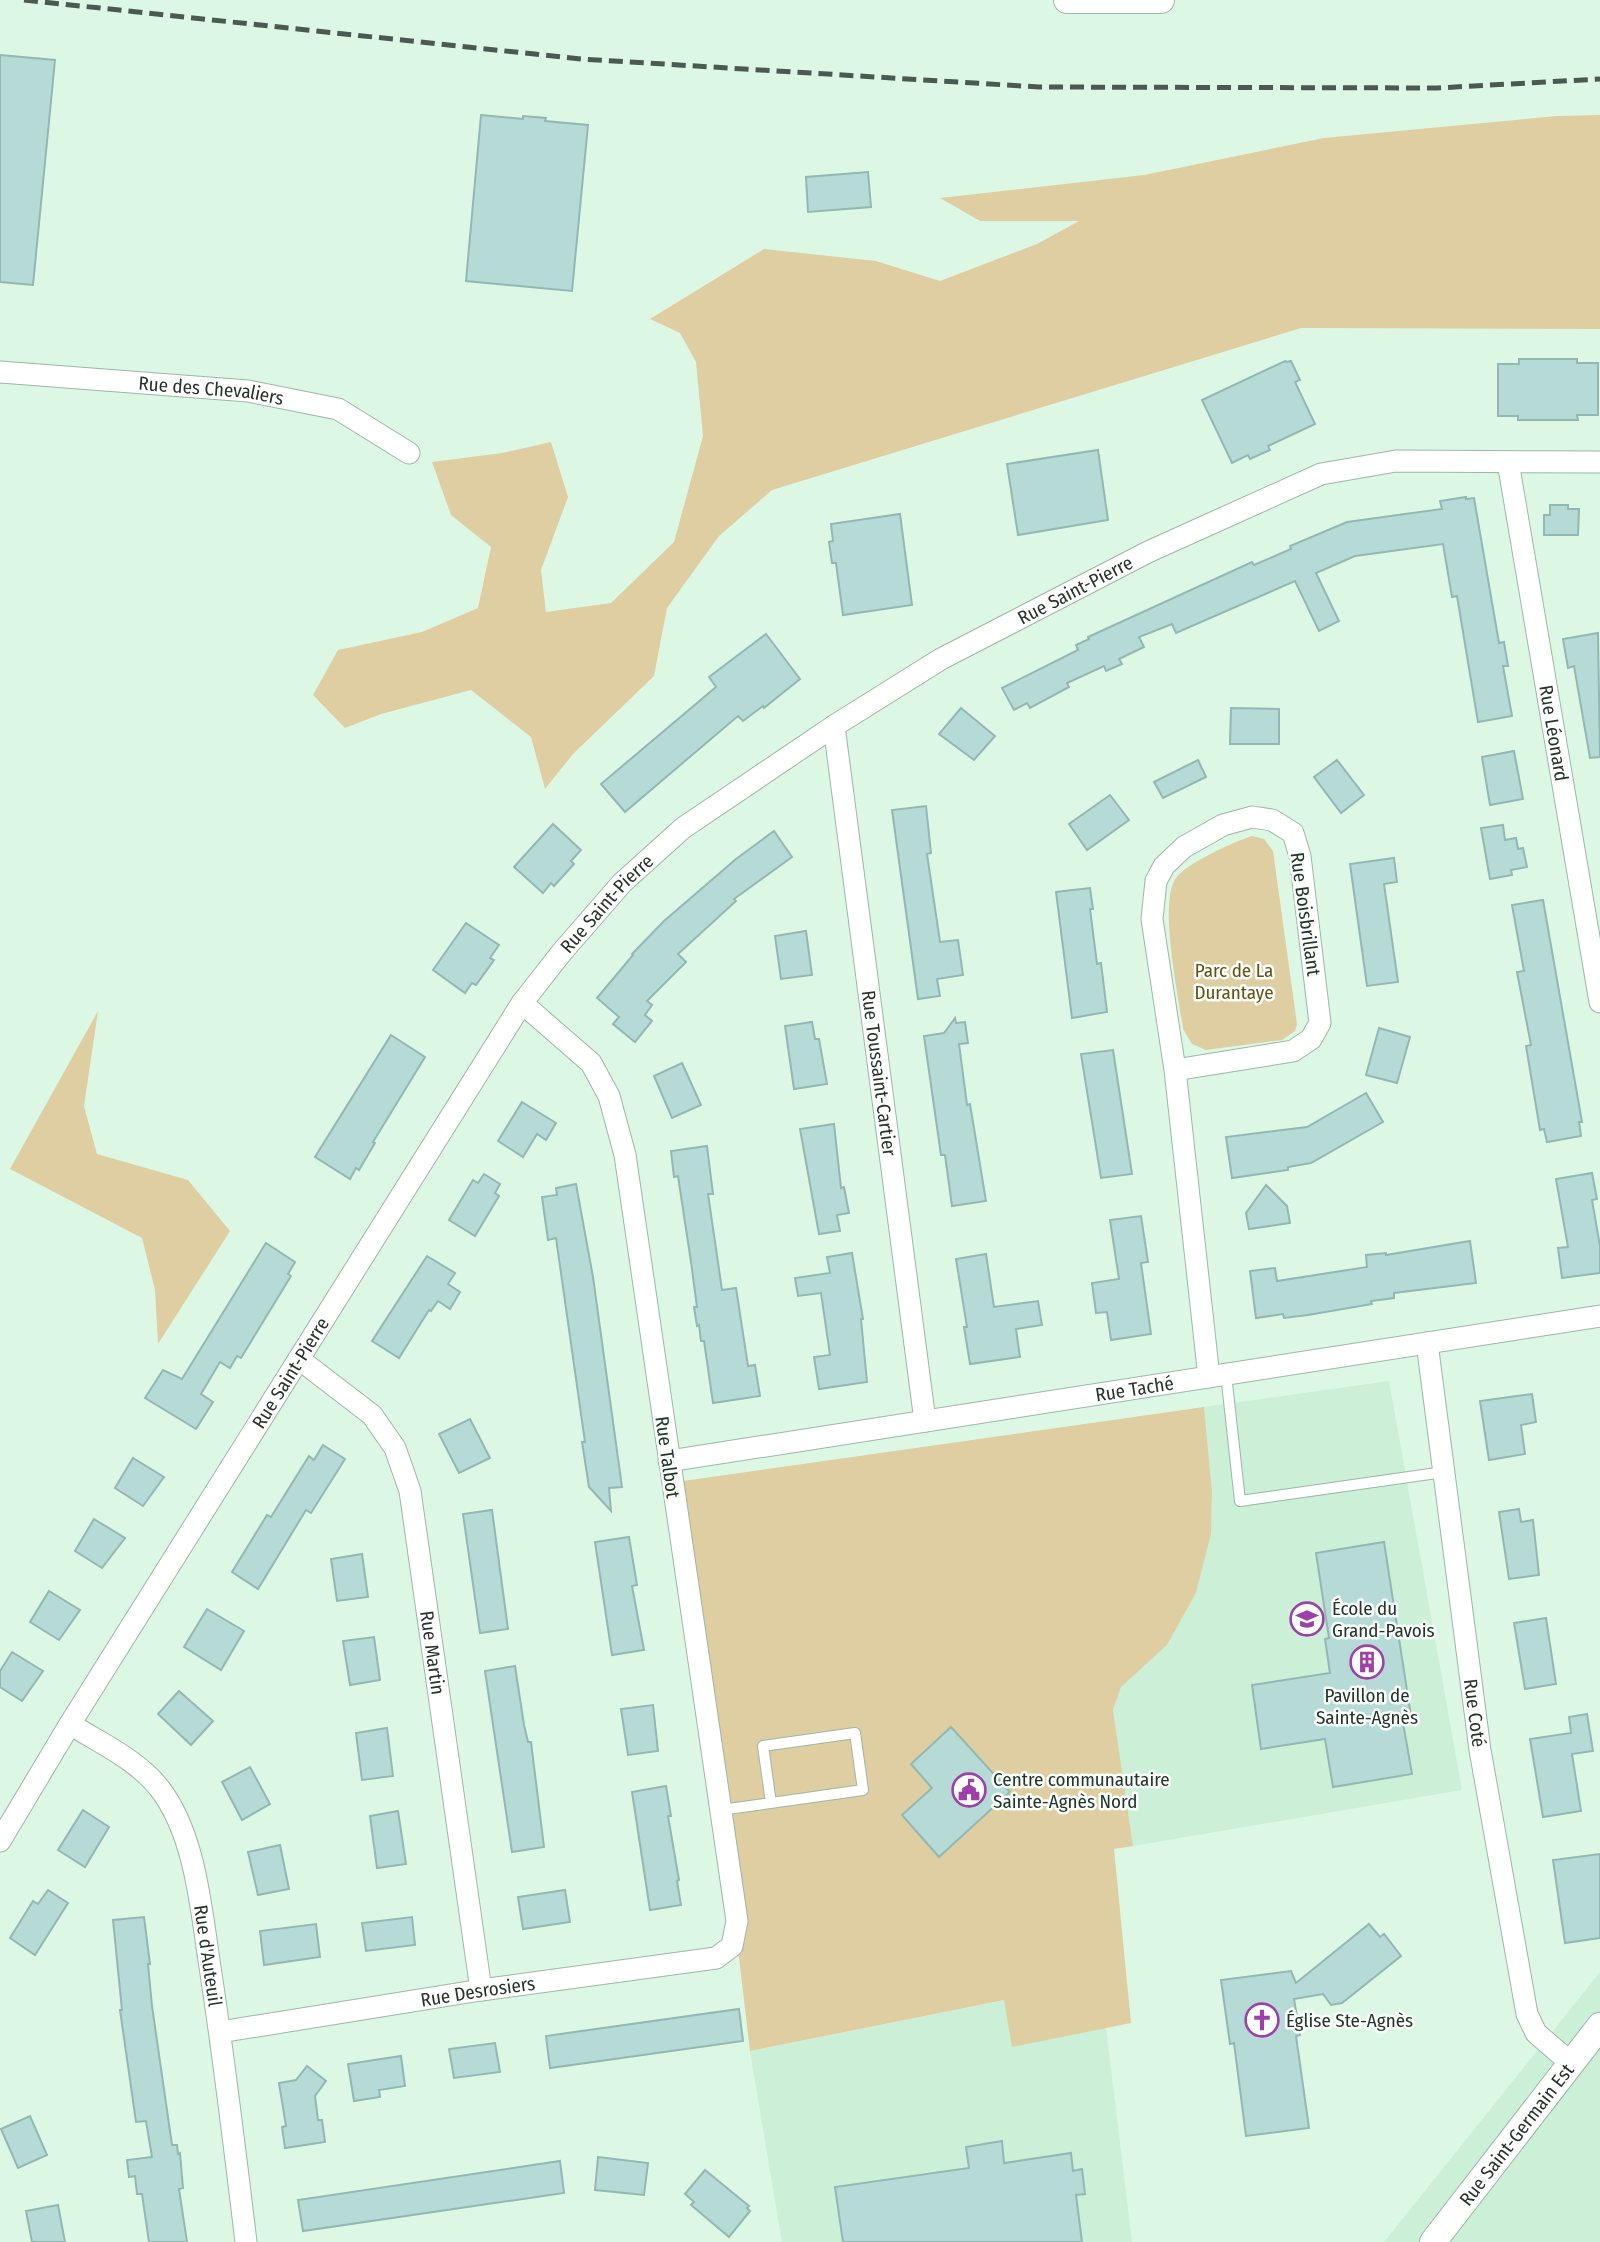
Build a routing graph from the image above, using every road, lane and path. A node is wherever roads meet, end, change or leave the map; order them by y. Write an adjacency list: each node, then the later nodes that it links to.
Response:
1 (1067, 0): 2 (street)
2 (1161, 0)
3 (0, 372): 4 (street, Rue des Chevaliers)
4 (409, 453)
5 (1508, 462): 6 (street, Rue Saint-Pierre); 7 (street, Rue Saint-Pierre); 8 (street, Rue Léonard)
6 (1600, 462)
7 (834, 726): 9 (street, Rue Saint-Pierre); 15 (street, Rue Toussaint-Cartier)
8 (1600, 1002)
9 (522, 1003): 13 (street, Rue Saint-Pierre); 16 (street, Rue Talbot)
10 (1175, 1070): 10 (street, Rue Boisbrillant); 14 (street, Rue Boisbrillant)
11 (1600, 1316): 12 (street, Rue Taché)
12 (1427, 1343): 14 (street, Rue Taché); 17 (street, Rue Coté)
13 (299, 1359): 18 (street, Rue Saint-Pierre); 23 (street, Rue Martin)
14 (1217, 1376): 15 (street, Rue Taché); 17 (lane)
15 (925, 1421): 16 (street, Rue Taché)
16 (669, 1461): 20 (street, Rue Talbot)
17 (1444, 1472): 26 (street, Rue Coté)
18 (70, 1724): 21 (street, Rue Saint-Pierre); 25 (street, Rue d'Auteuil)
19 (771, 1803): 19 (lane); 20 (lane)
20 (721, 1810): 22 (street, Rue Talbot)
21 (0, 1841)
22 (732, 1946): 23 (street, Rue Desrosiers)
23 (481, 1990): 25 (street, Rue Desrosiers)
24 (1600, 2026): 26 (street, Rue Saint-Germain Est)
25 (220, 2032): 27 (street, Rue d'Auteuil)
26 (1572, 2064): 28 (street, Rue Saint-Germain Est)
27 (246, 2242)
28 (1433, 2242)

